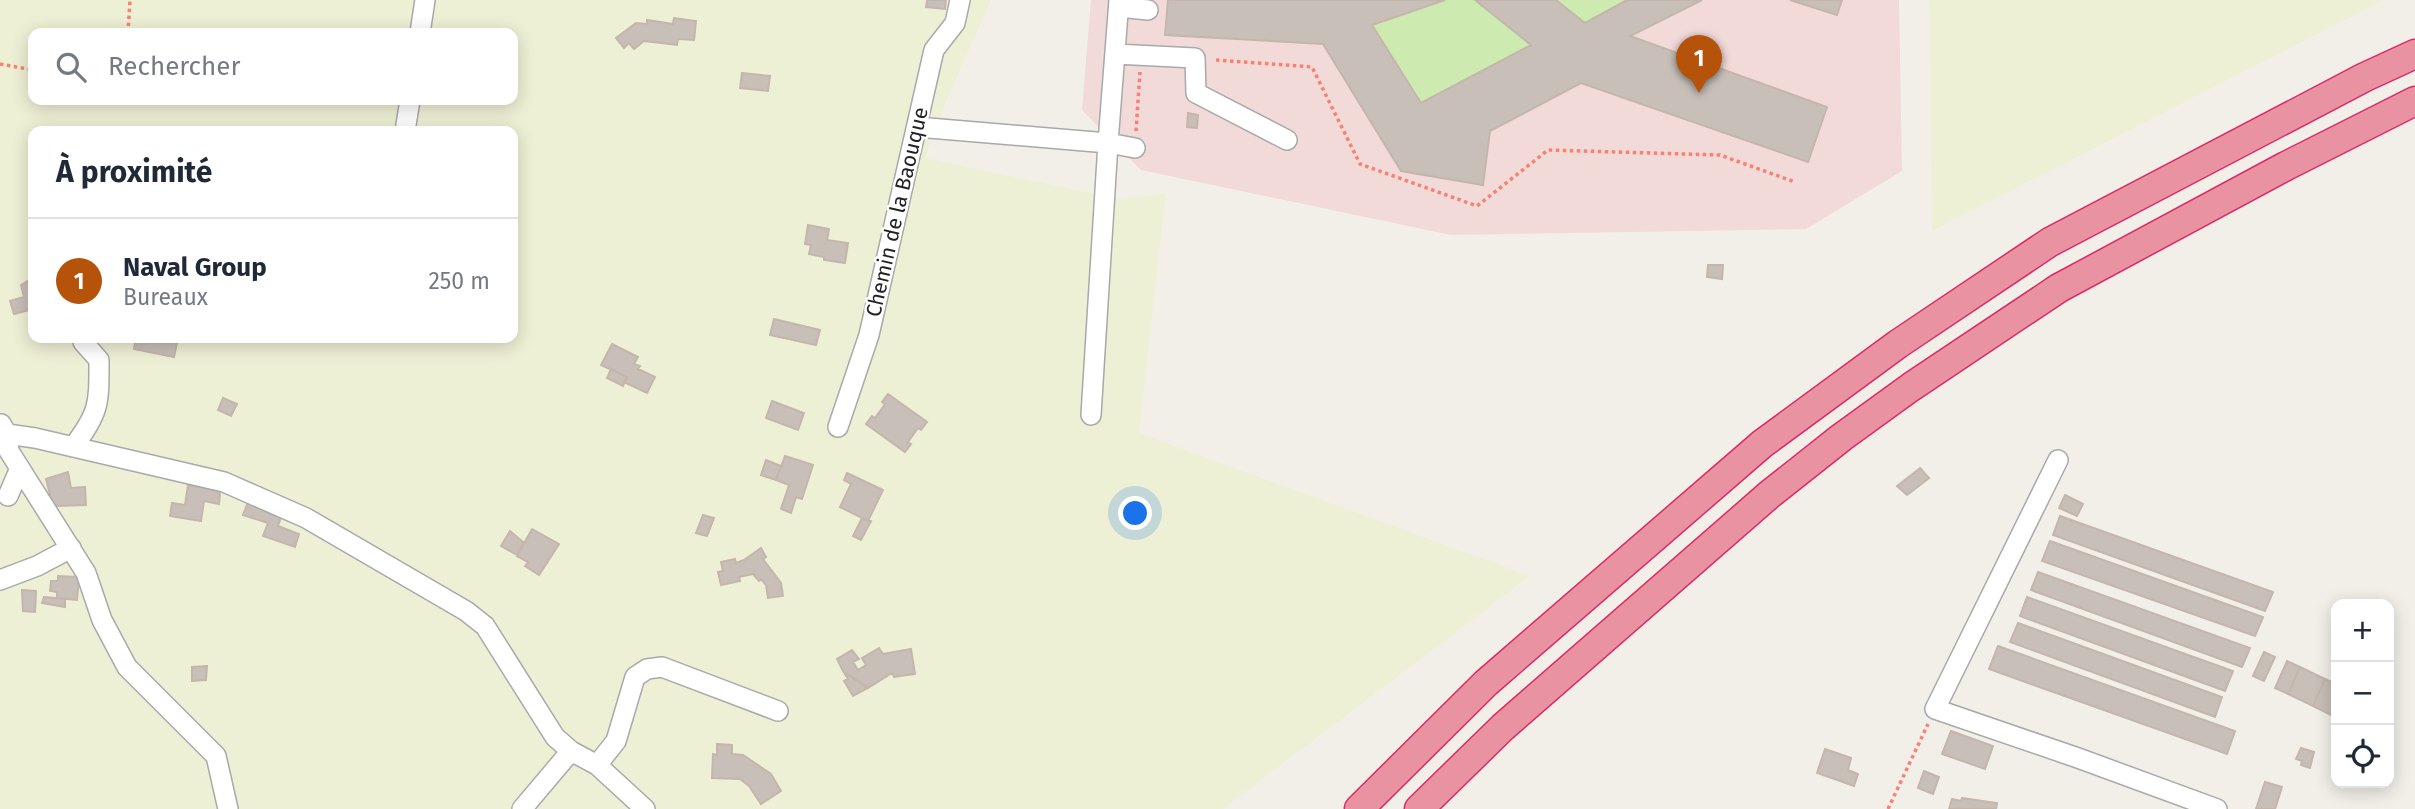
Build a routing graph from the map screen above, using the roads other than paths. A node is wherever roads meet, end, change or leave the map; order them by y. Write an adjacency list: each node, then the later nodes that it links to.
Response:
1 (425, 0): 5 (street)
2 (960, 0): 11 (street, Chemin de la Baouque)
3 (1119, 4): 4 (street); 6 (street)
4 (1148, 10)
5 (421, 28)
6 (1115, 54): 12 (street); 13 (street)
7 (2415, 54): 31 (highway)
8 (2415, 101): 32 (highway)
9 (409, 105): 10 (street)
10 (406, 126)
11 (917, 127): 13 (street); 17 (street, Chemin de la Baouque)
12 (1287, 140)
13 (1108, 143): 14 (street); 16 (street)
14 (1135, 148)
15 (84, 343): 19 (street)
16 (1091, 415)
17 (838, 427)
18 (4, 441): 19 (street); 21 (street)
19 (73, 447): 26 (street)
20 (2058, 460): 33 (street)
21 (20, 468): 22 (street); 23 (street)
22 (8, 496)
23 (71, 548): 24 (street); 28 (street)
24 (0, 580)
25 (778, 711): 27 (street)
26 (571, 751): 27 (street); 29 (street)
27 (597, 765): 30 (street)
28 (228, 809)
29 (522, 809)
30 (645, 809)
31 (1359, 809)
32 (1419, 809)
33 (2217, 809)

